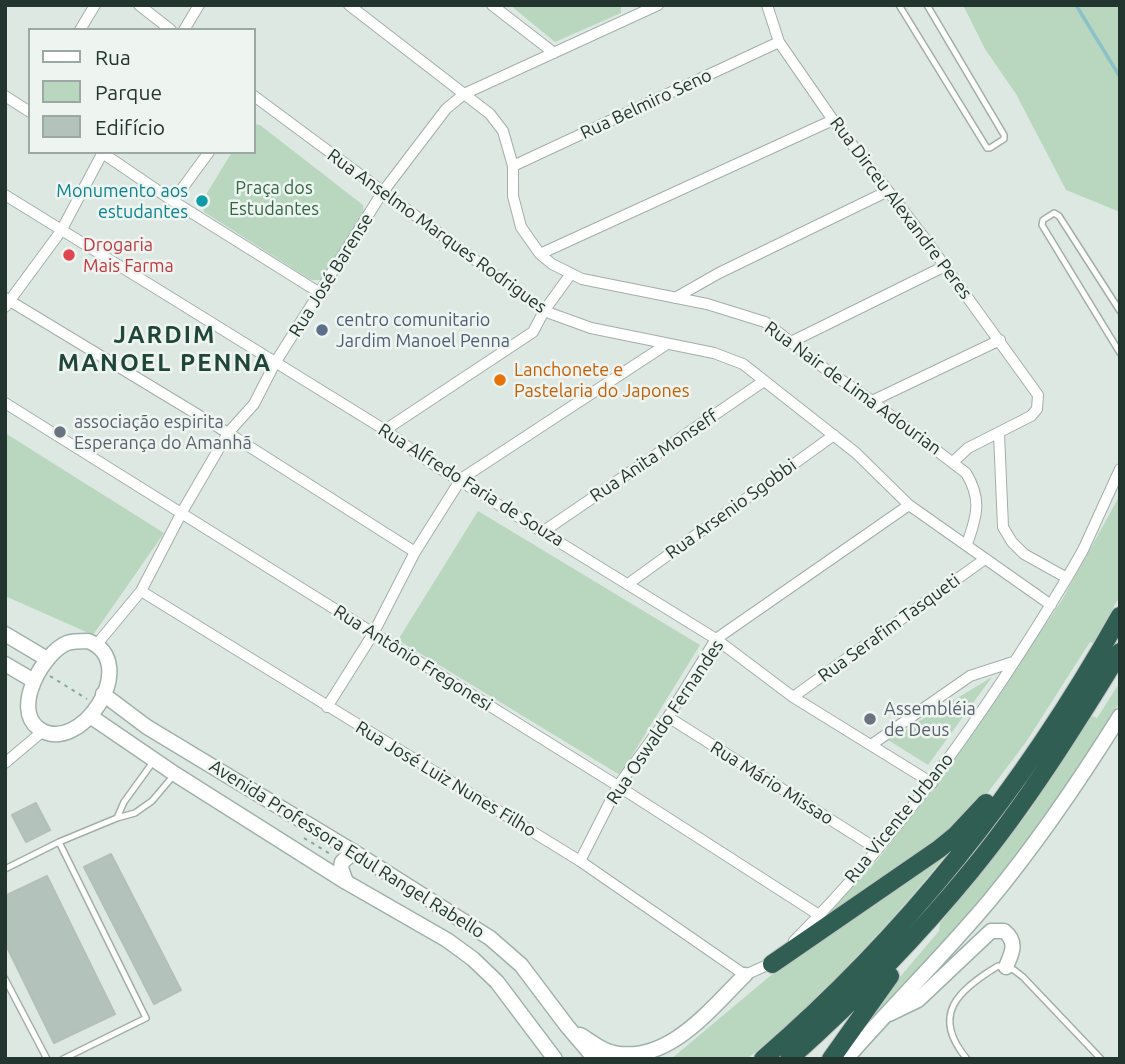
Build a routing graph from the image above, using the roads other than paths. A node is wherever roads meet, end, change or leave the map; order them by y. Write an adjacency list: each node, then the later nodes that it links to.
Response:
1 (95, 5): 11 (street)
2 (139, 5): 12 (street)
3 (199, 5): 13 (street)
4 (349, 5): 16 (street, Rua Nair de Lima Adourian)
5 (492, 5): 15 (street)
6 (658, 5): 10 (street, Rua José Barense)
7 (767, 5): 14 (street, Rua Dirceu Alexandre Peres)
8 (899, 5): 9 (lane)
9 (927, 5)
10 (642, 8): 15 (street, Rua José Barense)
11 (81, 28)
12 (169, 28)
13 (185, 28)
14 (779, 42): 20 (street, Rua Dirceu Alexandre Peres); 24 (street, Rua Belmiro Seno)
15 (554, 53): 16 (street, Rua José Barense)
16 (464, 94): 24 (street, Rua Nair de Lima Adourian); 26 (street, Rua José Barense)
17 (5, 96): 19 (street)
18 (256, 98): 26 (street, Rua Anselmo Marques Rodrigues)
19 (28, 110)
20 (833, 120): 25 (street, Rua Dirceu Alexandre Peres); 30 (street)
21 (102, 154): 29 (street)
22 (104, 154): 28 (street)
23 (208, 154): 28 (street)
24 (513, 166): 30 (street, Rua Nair de Lima Adourian)
25 (888, 191): 31 (street, Rua Dirceu Alexandre Peres); 34 (street)
26 (382, 193): 33 (street, Rua José Barense); 36 (street, Rua Anselmo Marques Rodrigues)
27 (5, 195): 29 (street, Rua Alfredo Faria de Souza)
28 (173, 201): 33 (street)
29 (61, 230): 35 (street); 42 (street, Rua Alfredo Faria de Souza)
30 (540, 254): 32 (street, Rua Nair de Lima Adourian)
31 (945, 265): 38 (street, Rua Dirceu Alexandre Peres); 39 (street)
32 (570, 275): 34 (street, Rua Nair de Lima Adourian); 36 (street)
33 (320, 293): 42 (street, Rua José Barense)
34 (675, 298): 39 (street, Rua Nair de Lima Adourian)
35 (7, 302): 47 (street)
36 (544, 311): 40 (street, Rua Anselmo Marques Rodrigues); 46 (street)
37 (1120, 311): 41 (lane)
38 (1000, 340): 44 (street); 48 (street, Rua Dirceu Alexandre Peres)
39 (791, 342): 44 (street, Rua Nair de Lima Adourian)
40 (667, 344): 43 (street, Rua Anselmo Marques Rodrigues); 52 (street)
41 (1120, 353)
42 (275, 363): 46 (street, Rua Alfredo Faria de Souza); 47 (street, Rua José Barense)
43 (764, 381): 49 (street, Rua Anselmo Marques Rodrigues); 55 (street, Rua Anita Monseff)
44 (872, 401): 50 (street, Rua Nair de Lima Adourian)
45 (5, 403): 54 (street, Rua Antônio Fregonesi)
46 (385, 430): 52 (street, Rua Alfredo Faria de Souza)
47 (228, 433): 54 (street, Rua José Barense); 57 (street)
48 (999, 434): 50 (street); 59 (street)
49 (834, 435): 53 (street, Rua Anselmo Marques Rodrigues); 60 (street, Rua Arsenio Sgobbi)
50 (954, 461): 56 (street, Rua Nair de Lima Adourian)
51 (1120, 469): 59 (street, Rua Vicente Urbano)
52 (461, 479): 55 (street, Rua Alfredo Faria de Souza); 57 (street)
53 (909, 505): 56 (street, Rua Anselmo Marques Rodrigues); 66 (street, Rua Oswaldo Fernandes)
54 (182, 512): 61 (street, Rua José Barense); 65 (street, Rua Antônio Fregonesi)
55 (544, 531): 60 (street, Rua Alfredo Faria de Souza)
56 (967, 544): 58 (street, Rua Anselmo Marques Rodrigues)
57 (415, 552): 65 (street)
58 (985, 559): 62 (street, Rua Anselmo Marques Rodrigues); 75 (street, Rua Serafim Tasqueti)
59 (1067, 578): 62 (street, Rua Vicente Urbano)
60 (628, 584): 66 (street, Rua Alfredo Faria de Souza)
61 (141, 591): 67 (street, Rua José Barense); 76 (street, Rua José Luiz Nunes Filho)
62 (1051, 605): 70 (street, Rua Vicente Urbano)
63 (1120, 616): 80 (highway)
64 (5, 634): 69 (main road)
65 (373, 634): 76 (street); 88 (street, Rua Antônio Fregonesi)
66 (716, 639): 75 (street, Rua Alfredo Faria de Souza); 79 (street, Rua Oswaldo Fernandes)
67 (97, 644): 69 (main road); 74 (main road)
68 (1120, 652): 81 (highway)
69 (47, 659): 73 (main road)
70 (1013, 662): 83 (street); 87 (street, Rua Vicente Urbano)
71 (5, 664): 73 (main road)
72 (1120, 667): 81 (highway)
73 (34, 681): 82 (main road)
74 (103, 694): 77 (main road); 94 (main road, Avenida Professora Edul Rangel Rabello)
75 (793, 697): 83 (street, Rua Alfredo Faria de Souza)
76 (327, 707): 95 (street, Rua José Luiz Nunes Filho)
77 (90, 716): 82 (main road); 84 (main road, Avenida Professora Edul Rangel Rabello)
78 (1120, 716): 104 (main road)
79 (668, 717): 88 (street, Rua Oswaldo Fernandes); 93 (street, Rua Mário Missao)
80 (1058, 717): 100 (highway); 110 (highway)
81 (1079, 719): 97 (highway)
82 (43, 731): 85 (street)
83 (871, 745): 87 (street, Rua Alfredo Faria de Souza)
84 (155, 760): 86 (main road, Avenida Professora Edul Rangel Rabello); 89 (lane)
85 (5, 763)
86 (175, 774): 90 (lane); 98 (main road, Avenida Professora Edul Rangel Rabello)
87 (932, 783): 93 (street, Rua Vicente Urbano)
88 (618, 786): 95 (street, Rua Oswaldo Fernandes); 99 (street, Rua Antônio Fregonesi)
89 (124, 802): 90 (lane); 91 (lane)
90 (138, 811): 91 (lane)
91 (117, 818): 92 (lane)
92 (59, 842): 96 (lane); 107 (lane)
93 (877, 849): 99 (street, Rua Vicente Urbano)
94 (354, 852): 98 (main road); 105 (main road, Avenida Professora Edul Rangel Rabello)
95 (580, 861): 102 (street, Rua José Luiz Nunes Filho)
96 (5, 869)
97 (971, 872): 111 (highway); 112 (highway)
98 (346, 882): 108 (main road, Avenida Professora Edul Rangel Rabello)
99 (819, 915): 100 (street, Rua Vicente Urbano)
100 (772, 964): 102 (street)
101 (1006, 967): 104 (main road); 114 (lane); 115 (lane)
102 (746, 975): 105 (main road)
103 (5, 979): 106 (lane)
104 (881, 1018): 113 (main road)
105 (568, 1026): 109 (main road, Avenida Professora Edul Rangel Rabello)
106 (47, 1059)
107 (63, 1059)
108 (555, 1059)
109 (597, 1059)
110 (763, 1059)
111 (789, 1059)
112 (831, 1059)
113 (846, 1059)
114 (967, 1059)
115 (1101, 1059)

